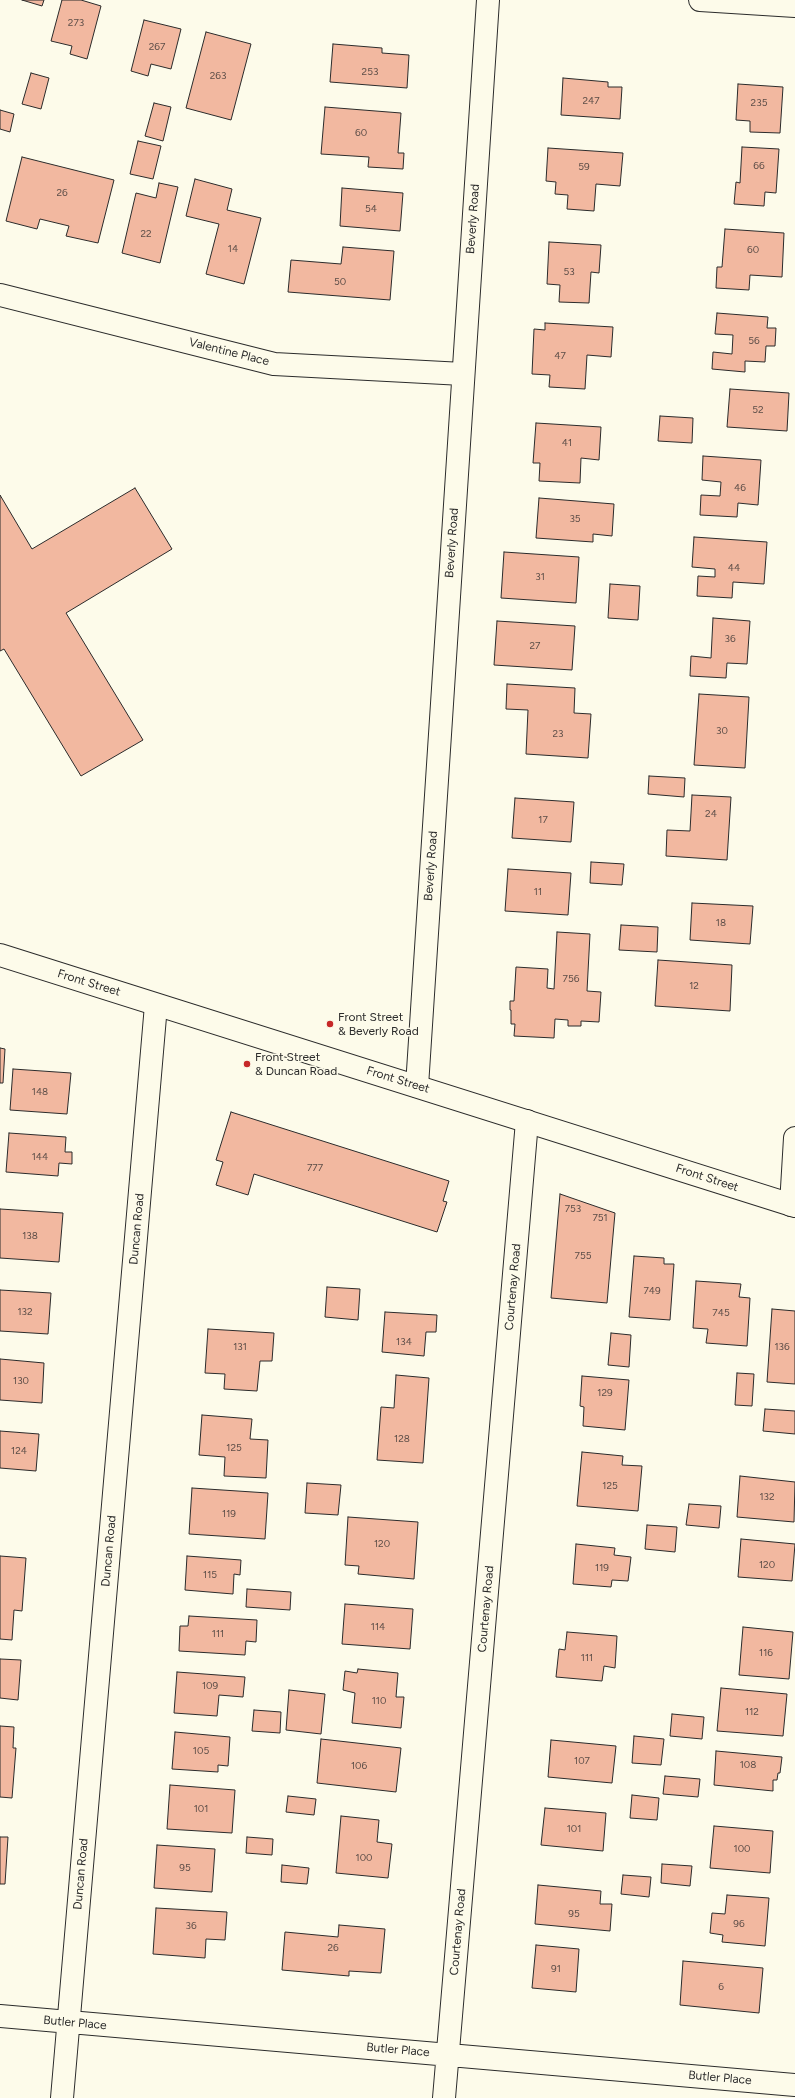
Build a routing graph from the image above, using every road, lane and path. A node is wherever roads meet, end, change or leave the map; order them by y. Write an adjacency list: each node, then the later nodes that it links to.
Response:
1 (488, 0): 5 (street, Beverly Road)
2 (700, 0): 3 (street)
3 (795, 6)
4 (0, 295): 5 (street, Valentine Place)
5 (463, 374): 8 (street, Beverly Road)
6 (0, 955): 7 (street, Front Street)
7 (156, 1005): 8 (street, Front Street); 13 (street, Duncan Road)
8 (417, 1086): 9 (street, Front Street)
9 (527, 1121): 11 (street, Front Street); 14 (street, Courtenay Road)
10 (795, 1138): 11 (street)
11 (793, 1206)
12 (0, 2016): 13 (street, Butler Place)
13 (68, 2022): 14 (street, Butler Place); 16 (street, Duncan Road)
14 (448, 2054): 15 (street, Butler Place); 17 (street, Courtenay Road)
15 (795, 2085)
16 (62, 2098)
17 (444, 2098)

